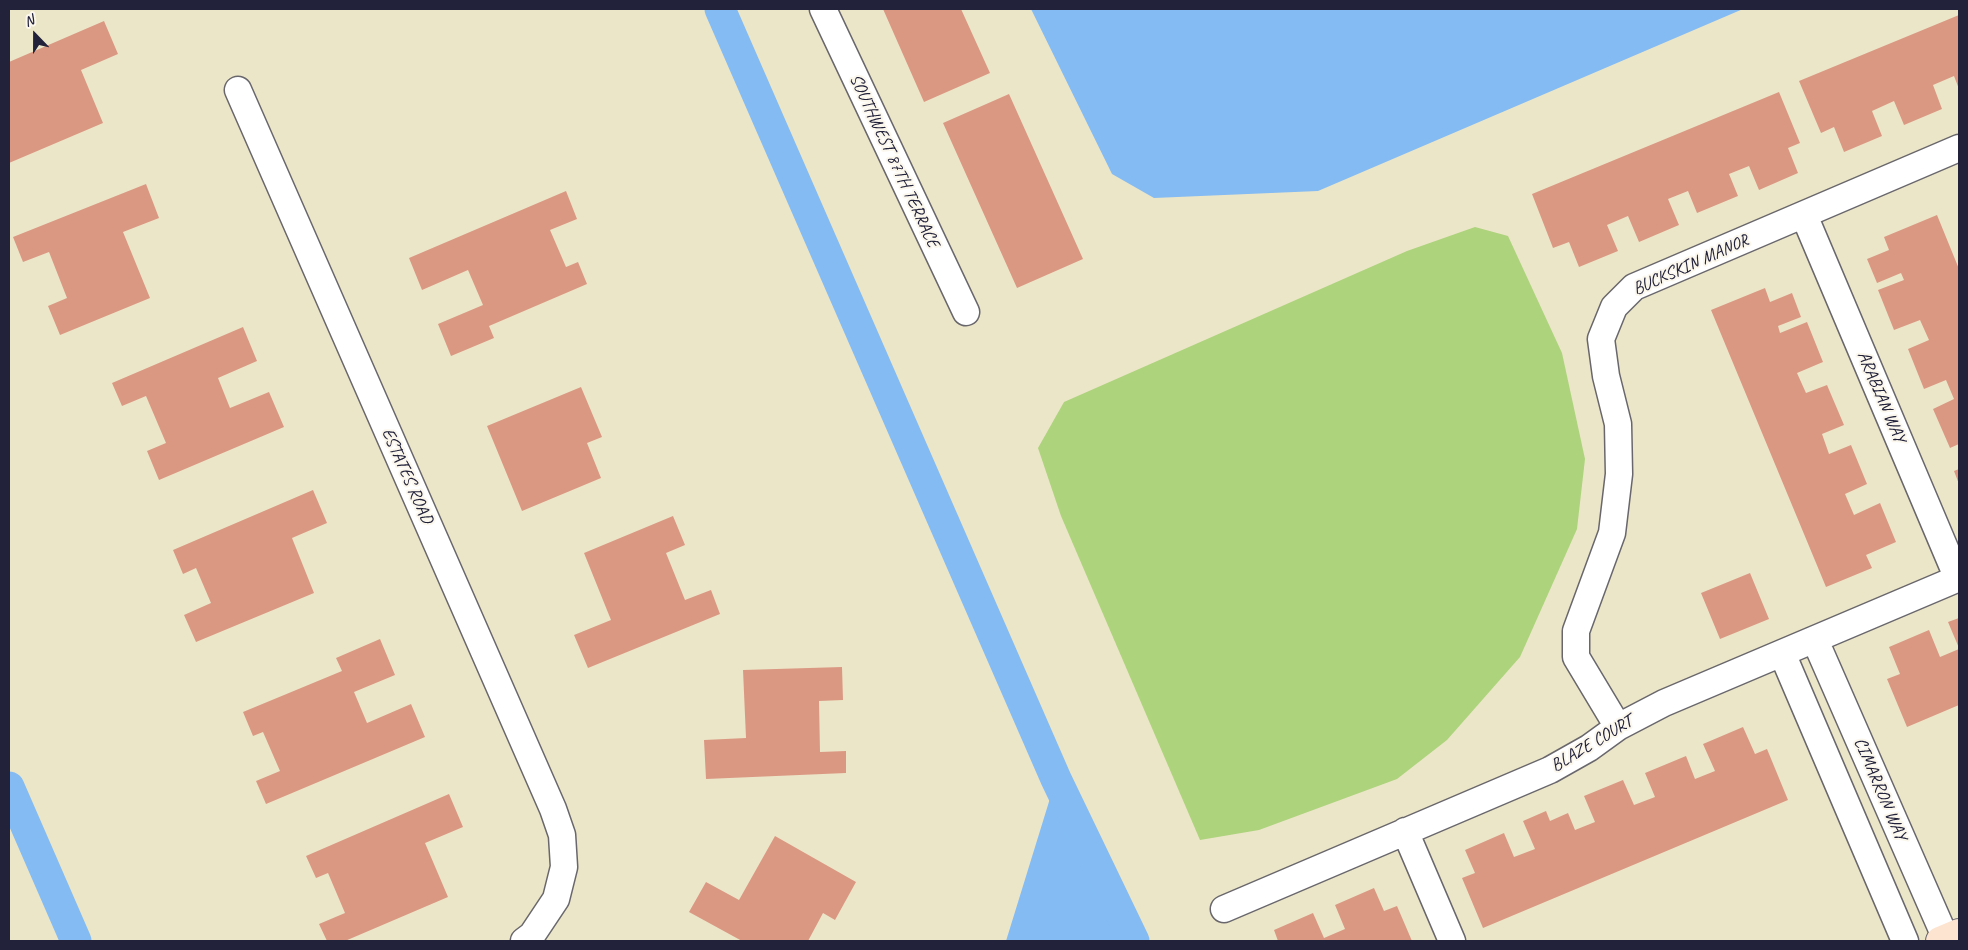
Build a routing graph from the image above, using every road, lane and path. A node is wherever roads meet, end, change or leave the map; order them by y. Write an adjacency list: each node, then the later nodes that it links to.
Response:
1 (823, 9): 5 (street, SOUTHWEST 87TH TERRACE)
2 (238, 90): 13 (street, ESTATES ROAD)
3 (1959, 148): 4 (street, BUCKSKIN MANOR)
4 (1804, 215): 6 (street, ARABIAN WAY); 9 (street, BUCKSKIN MANOR)
5 (966, 312)
6 (1959, 578): 7 (street, BLAZE COURT)
7 (1815, 640): 8 (street, BLAZE COURT); 12 (street, CIMARRON WAY)
8 (1782, 653): 9 (street, BLAZE COURT); 15 (street, CIMARRON WAY)
9 (1618, 727): 10 (street, BLAZE COURT)
10 (1405, 831): 11 (street, BLAZE COURT); 14 (street)
11 (1224, 909)
12 (1948, 938)
13 (524, 941)
14 (1452, 941)
15 (1905, 941)

